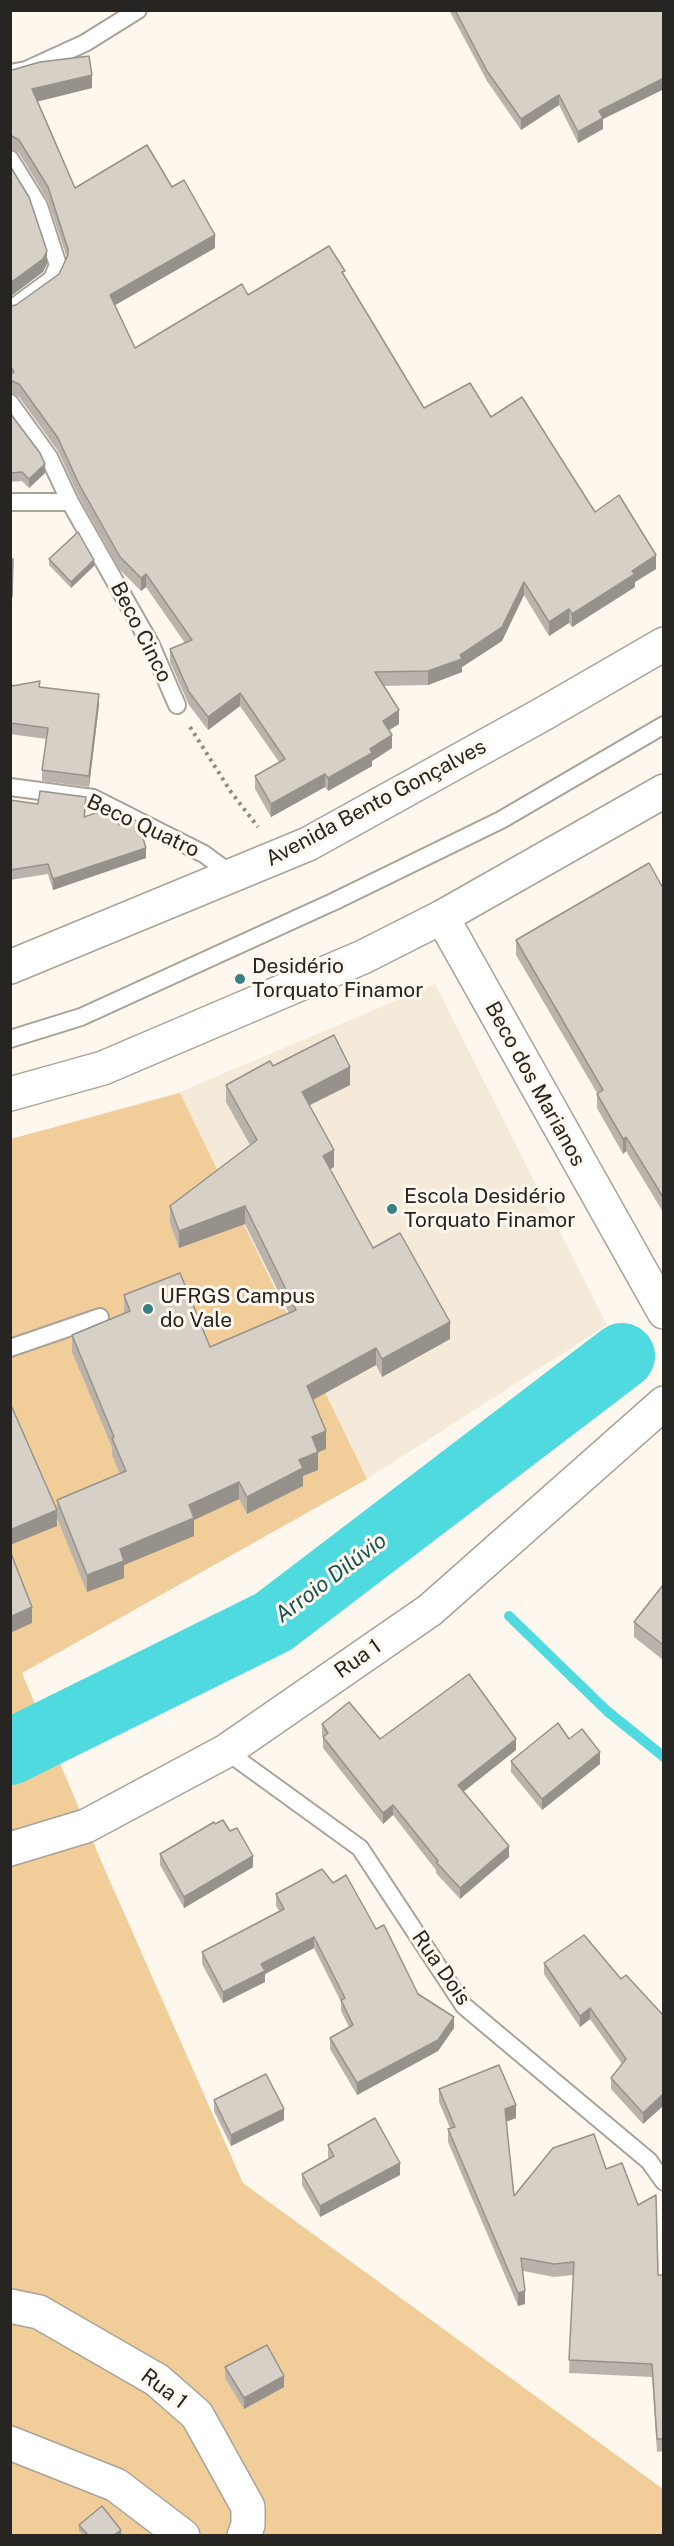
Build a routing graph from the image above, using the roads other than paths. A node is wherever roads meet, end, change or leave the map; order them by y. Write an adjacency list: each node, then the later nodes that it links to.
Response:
1 (138, 10): 2 (lane)
2 (10, 73)
3 (10, 159): 4 (lane)
4 (10, 310)
5 (10, 403): 7 (lane, Beco Cinco)
6 (10, 502): 7 (lane)
7 (70, 502): 9 (lane, Beco Cinco)
8 (663, 644): 13 (street, Avenida Bento Gonçalves)
9 (177, 705)
10 (663, 725): 16 (lane)
11 (10, 787): 13 (lane, Beco Quatro)
12 (663, 790): 14 (street)
13 (234, 876): 15 (street, Avenida Bento Gonçalves)
14 (442, 917): 17 (street); 18 (street, Beco dos Marianos)
15 (10, 967)
16 (10, 1039)
17 (10, 1094)
18 (663, 1312)
19 (100, 1317): 20 (lane)
20 (10, 1348)
21 (663, 1402): 22 (street, Rua 1)
22 (226, 1751): 23 (street, Rua 1); 24 (lane, Rua Dois)
23 (10, 1849)
24 (663, 2182)
25 (10, 2306): 28 (street, Rua 1)
26 (10, 2443): 27 (street)
27 (183, 2535)
28 (244, 2535)

